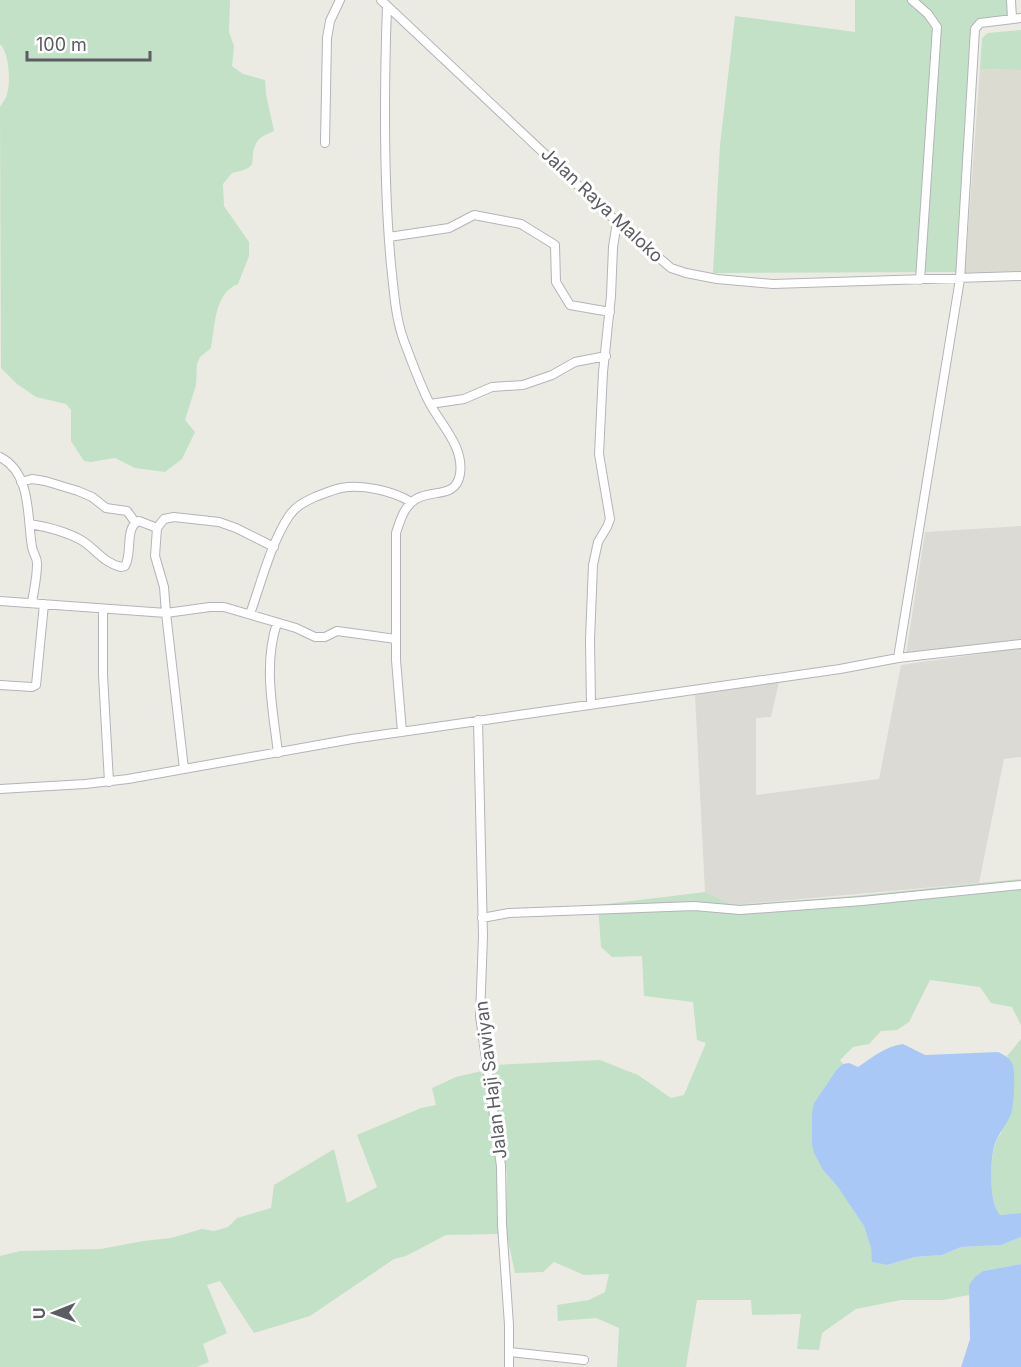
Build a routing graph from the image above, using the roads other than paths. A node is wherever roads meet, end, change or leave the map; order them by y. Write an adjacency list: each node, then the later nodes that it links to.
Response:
1 (340, 0): 7 (street)
2 (912, 0): 12 (street)
3 (1011, 0): 5 (street)
4 (384, 3): 8 (street, Jalan Raya Maloko); 9 (street)
5 (1012, 18): 6 (street); 11 (street)
6 (1021, 18)
7 (325, 143)
8 (617, 222): 12 (street, Jalan Raya Maloko); 13 (street)
9 (388, 237): 13 (street); 15 (street)
10 (1021, 276): 11 (street, Jalan Raya Maloko)
11 (960, 279): 12 (street, Jalan Raya Maloko); 32 (street)
12 (920, 280)
13 (610, 312): 14 (street)
14 (606, 356): 15 (street); 34 (street)
15 (430, 404): 18 (street)
16 (0, 457): 17 (street)
17 (21, 482): 19 (street); 20 (street)
18 (411, 502): 22 (street); 30 (street)
19 (135, 522): 20 (street); 21 (street)
20 (30, 524): 24 (street)
21 (156, 528): 22 (street); 27 (street)
22 (274, 547): 28 (street)
23 (0, 601): 24 (street)
24 (32, 602): 25 (street)
25 (44, 604): 26 (street); 33 (street)
26 (103, 609): 27 (street); 39 (street)
27 (166, 613): 28 (street); 38 (street)
28 (250, 614): 29 (street)
29 (277, 623): 30 (street); 37 (street)
30 (396, 639): 36 (street)
31 (1021, 644): 32 (street)
32 (898, 658): 34 (street)
33 (0, 685)
34 (591, 704): 35 (street)
35 (478, 720): 36 (street); 42 (street, Jalan Haji Sawiyan)
36 (402, 732): 37 (street)
37 (278, 753): 38 (street)
38 (184, 769): 39 (street)
39 (109, 782): 40 (street)
40 (0, 789)
41 (1021, 885): 42 (street)
42 (482, 918): 43 (street, Jalan Haji Sawiyan)
43 (510, 1352): 44 (street); 45 (street, Jalan Haji Sawiyan)
44 (584, 1360)
45 (509, 1367)

